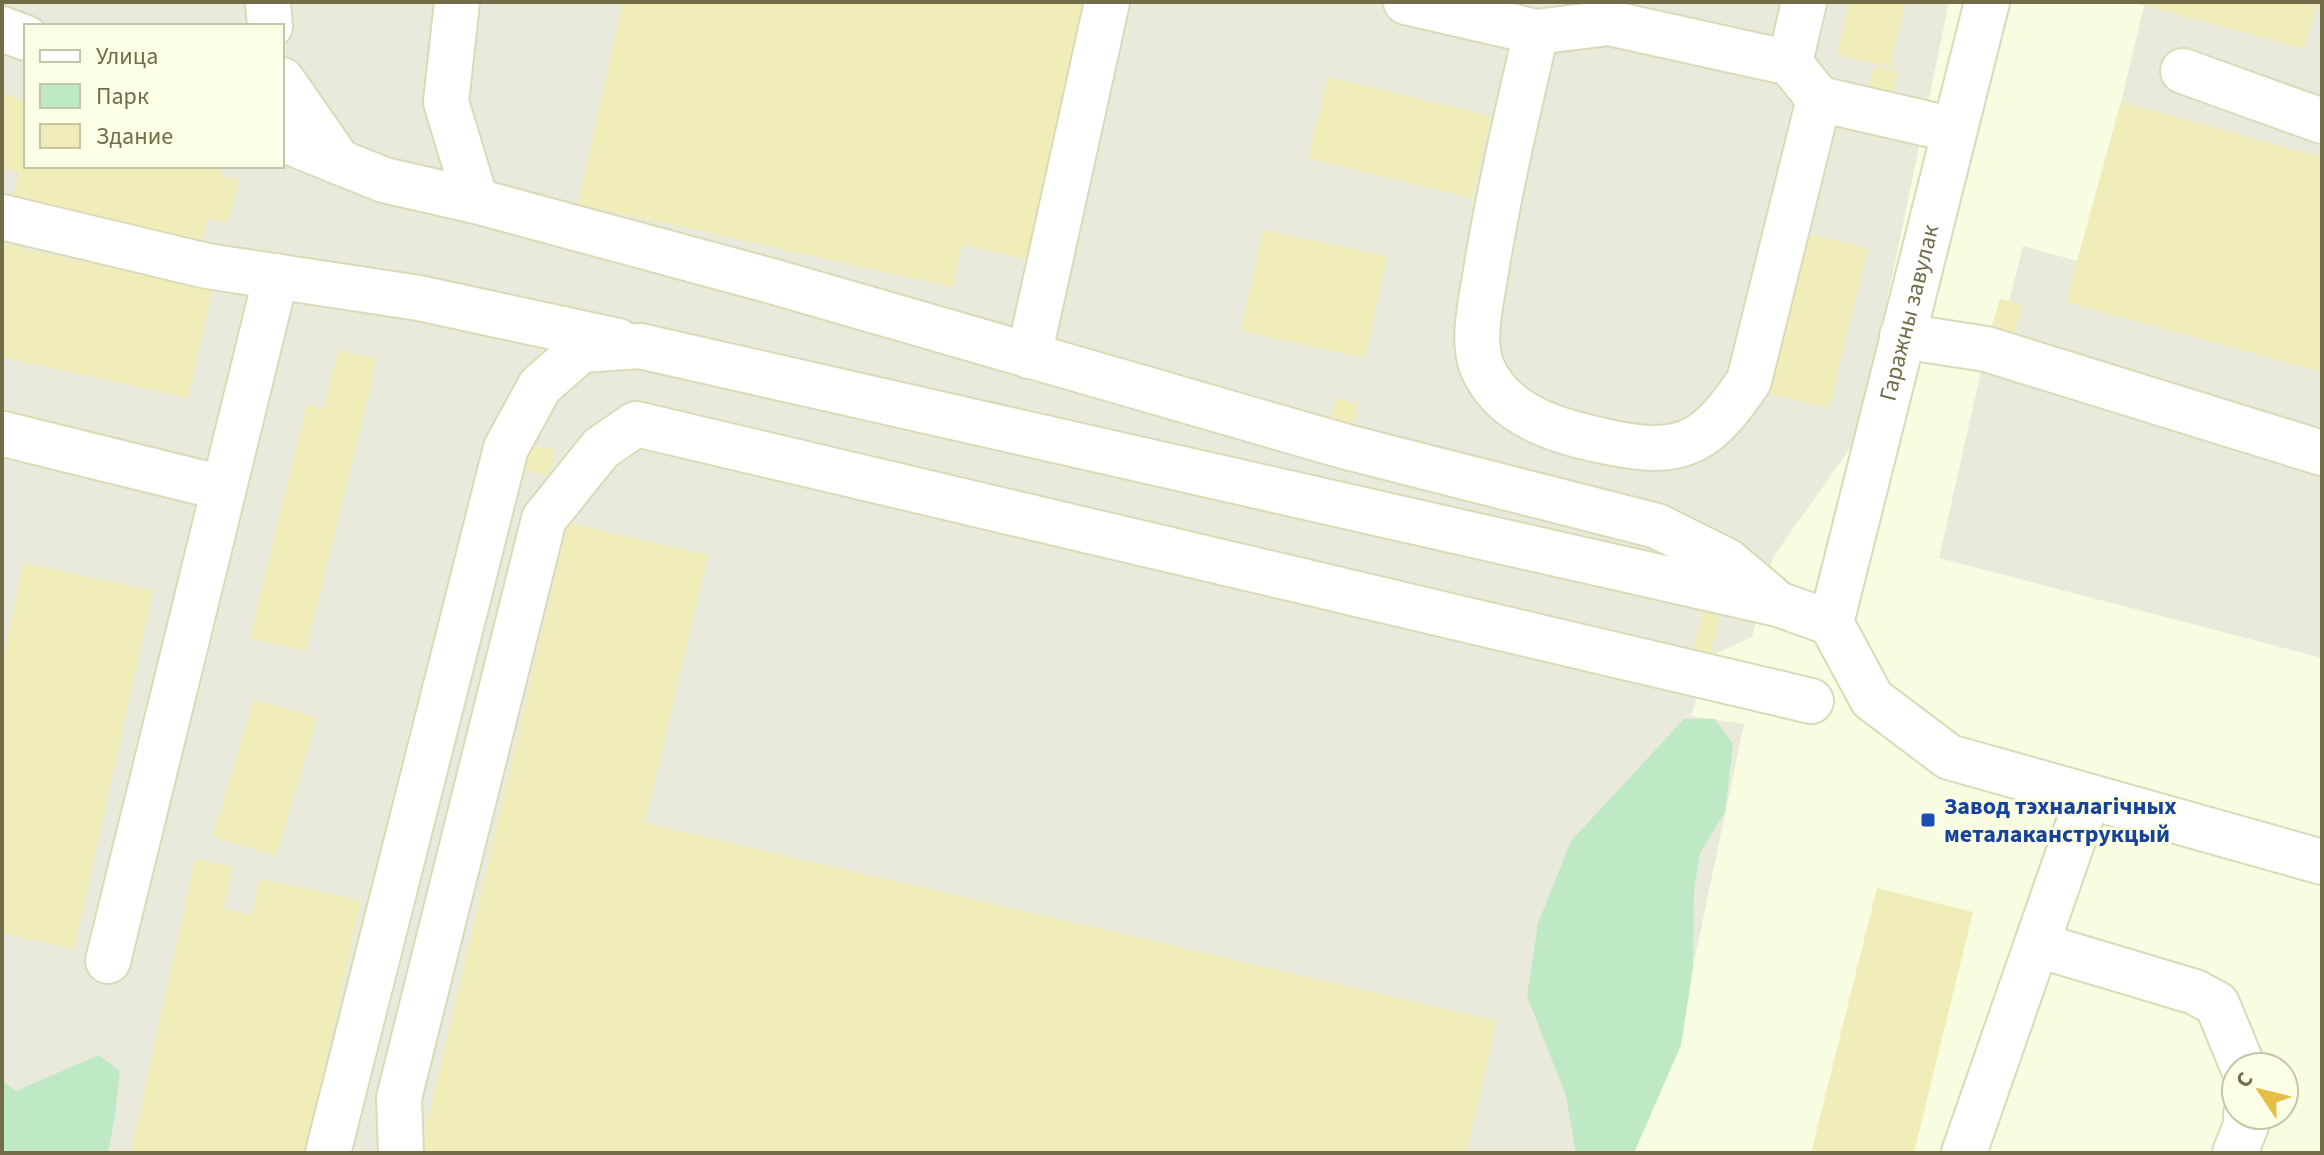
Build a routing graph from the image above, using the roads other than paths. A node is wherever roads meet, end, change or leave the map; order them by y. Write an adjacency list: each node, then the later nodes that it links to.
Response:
1 (268, 2): 7 (street)
2 (457, 2): 19 (street)
3 (1107, 2): 24 (street)
4 (1406, 2): 9 (street)
5 (1804, 2): 11 (street)
6 (1987, 2): 16 (street, Гаражны завулак)
7 (270, 24)
8 (2, 29): 10 (street)
9 (1536, 32): 11 (street); 14 (street)
10 (24, 37)
11 (1790, 63): 14 (street)
12 (2183, 71): 15 (street)
13 (284, 83): 18 (street)
14 (1819, 99): 16 (street)
15 (2322, 121)
16 (1954, 130): 22 (street, Гаражны завулак)
17 (284, 140): 18 (street)
18 (339, 162): 19 (street)
19 (476, 201): 24 (street)
20 (2, 217): 21 (street)
21 (276, 276): 23 (street); 27 (street)
22 (1902, 336): 26 (street); 29 (street, Гаражны завулак)
23 (640, 346): 28 (street); 37 (street)
24 (1029, 356): 28 (street)
25 (4, 434): 27 (street)
26 (2322, 453)
27 (223, 488): 34 (street)
28 (1778, 604): 29 (street)
29 (1831, 623): 31 (street)
30 (1811, 701): 38 (street)
31 (2088, 797): 32 (street); 33 (street)
32 (2322, 862)
33 (2038, 945): 35 (street); 39 (street)
34 (108, 961)
35 (2236, 1051)
36 (2244, 1131): 40 (street)
37 (328, 1153)
38 (401, 1153)
39 (1964, 1153)
40 (2235, 1153)

